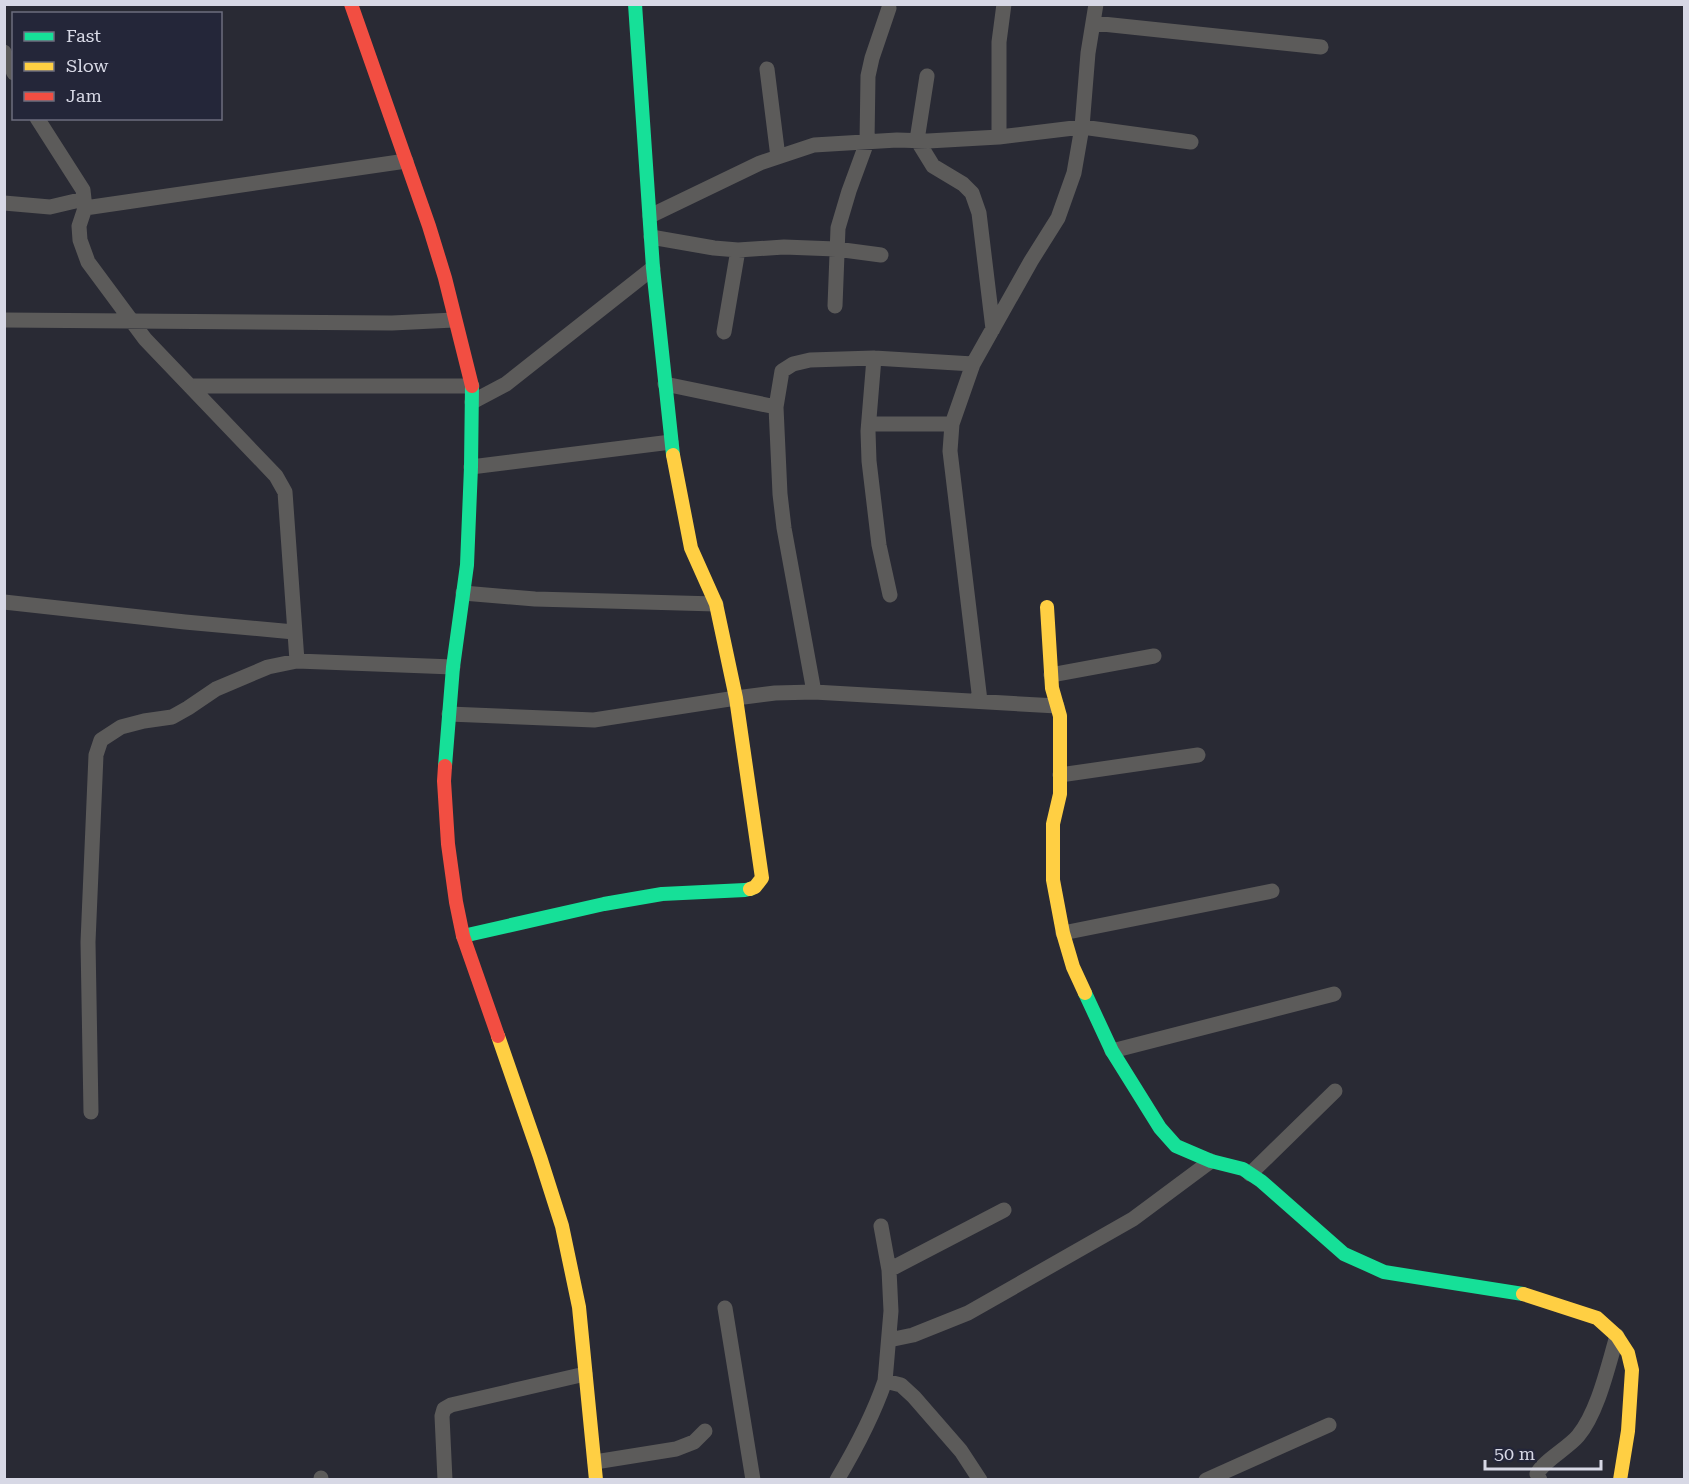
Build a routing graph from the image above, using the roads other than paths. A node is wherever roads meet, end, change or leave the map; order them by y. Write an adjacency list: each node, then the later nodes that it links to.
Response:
1 (351, 4): 19 (street)
2 (635, 4): 22 (street)
3 (1004, 4): 14 (street)
4 (1096, 4): 6 (street)
5 (889, 8): 16 (street)
6 (1093, 23): 7 (street); 13 (street)
7 (1321, 47)
8 (4, 52): 9 (street)
9 (12, 69)
10 (767, 69): 18 (street)
11 (927, 76): 15 (street)
12 (38, 120): 21 (street)
13 (1082, 126): 14 (street); 17 (street); 32 (street)
14 (999, 137): 15 (street)
15 (917, 140): 16 (street); 32 (street)
16 (867, 142): 18 (street); 24 (street)
17 (1191, 142)
18 (778, 157): 22 (street)
19 (406, 161): 21 (street); 31 (street)
20 (4, 203): 21 (street)
21 (84, 204): 30 (street)
22 (650, 216): 23 (street)
23 (651, 237): 25 (street); 27 (street)
24 (836, 249): 25 (street); 26 (street); 28 (street)
25 (738, 250): 33 (street)
26 (881, 255)
27 (653, 268): 36 (street); 39 (street)
28 (835, 306)
29 (4, 320): 30 (street)
30 (131, 320): 31 (street); 37 (street)
31 (454, 320): 38 (street)
32 (993, 329): 35 (street)
33 (724, 332)
34 (874, 358): 35 (street); 40 (street); 41 (street)
35 (973, 364): 42 (street)
36 (665, 384): 40 (street); 43 (street)
37 (190, 386): 38 (street); 50 (street)
38 (472, 386): 39 (street)
39 (472, 402): 44 (street)
40 (776, 407): 55 (street)
41 (869, 424): 42 (street); 46 (street)
42 (952, 424): 57 (street)
43 (671, 442): 44 (street); 48 (street)
44 (471, 467): 45 (street)
45 (463, 593): 48 (street); 53 (street)
46 (890, 595)
47 (4, 602): 50 (street)
48 (716, 604): 56 (street)
49 (1047, 607): 54 (street)
50 (294, 632): 52 (street)
51 (1154, 656): 54 (street)
52 (297, 661): 53 (street); 68 (street)
53 (453, 667): 59 (street)
54 (1051, 675): 58 (street)
55 (814, 692): 56 (street); 57 (street)
56 (736, 698): 59 (street); 64 (street)
57 (980, 701): 58 (street)
58 (1057, 706): 61 (street)
59 (449, 714): 64 (street)
60 (1198, 755): 61 (street)
61 (1060, 775): 63 (street)
62 (1272, 891): 63 (street)
63 (1063, 933): 66 (street)
64 (464, 936): 77 (street)
65 (1334, 994): 66 (street)
66 (1112, 1051): 69 (street)
67 (1335, 1091): 70 (street)
68 (91, 1112)
69 (1211, 1161): 70 (street); 76 (street)
70 (1250, 1174): 75 (street)
71 (1004, 1210): 73 (street)
72 (881, 1226): 73 (street)
73 (889, 1270): 76 (street)
74 (725, 1308): 84 (street)
75 (1617, 1336): 88 (street); 89 (street)
76 (889, 1340): 78 (street)
77 (585, 1374): 81 (street); 82 (street)
78 (885, 1381): 85 (street); 86 (street)
79 (1329, 1425): 87 (street)
80 (705, 1431): 81 (street)
81 (595, 1462): 83 (street)
82 (445, 1479)
83 (596, 1479)
84 (753, 1479)
85 (837, 1479)
86 (980, 1479)
87 (1206, 1479)
88 (1540, 1479)
89 (1620, 1479)

